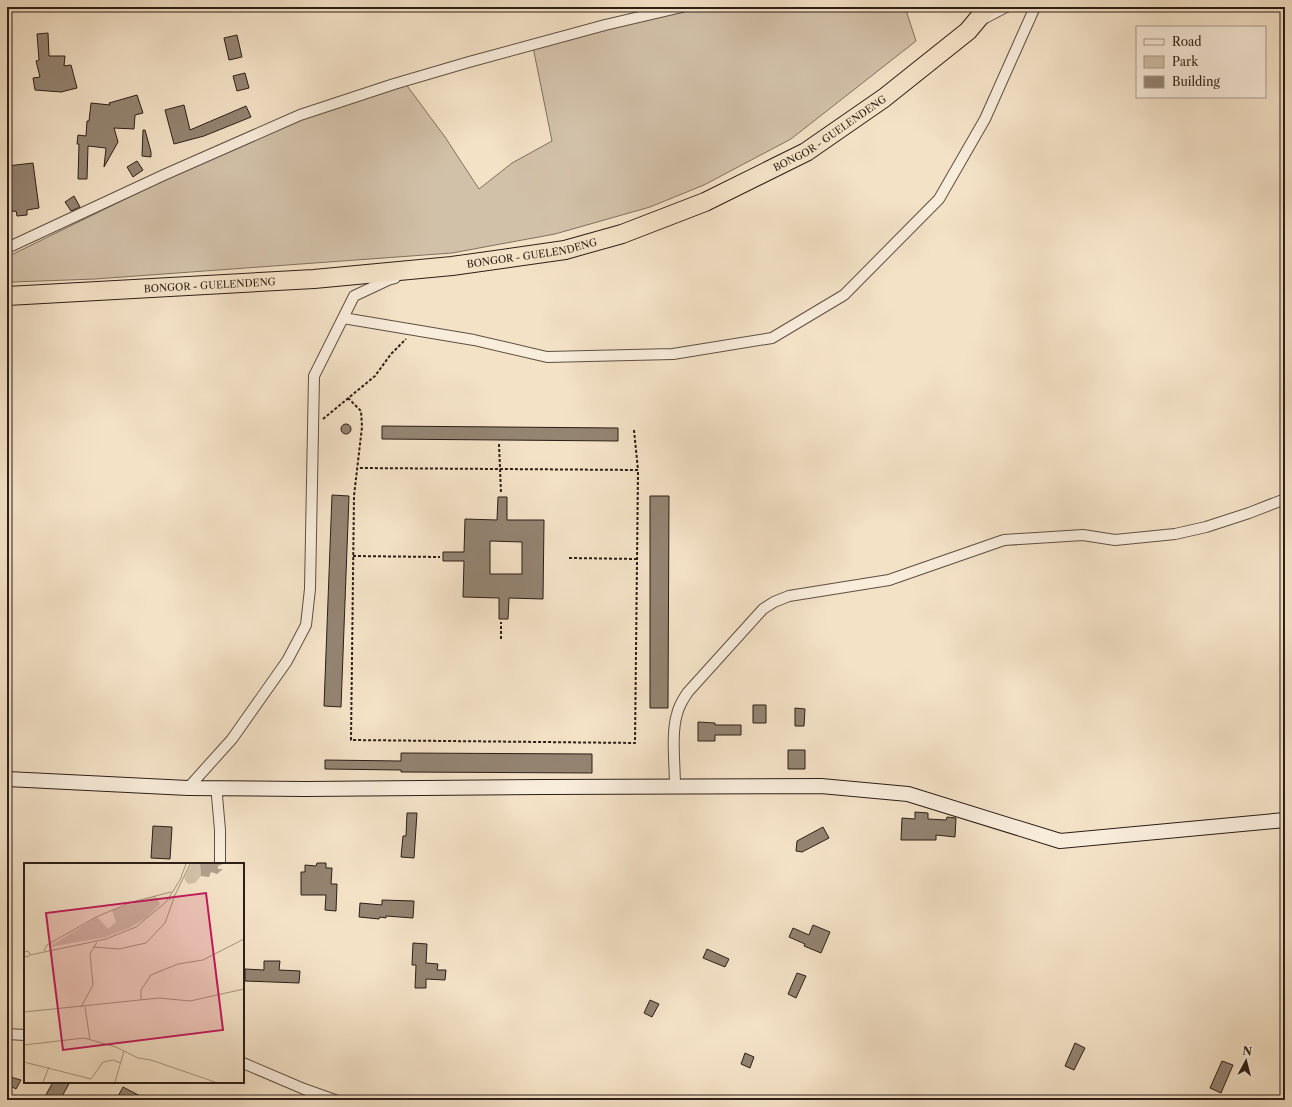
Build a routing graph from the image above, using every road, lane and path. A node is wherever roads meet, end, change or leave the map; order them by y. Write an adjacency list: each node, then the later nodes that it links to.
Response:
1 (682, 7): 6 (street)
2 (988, 7): 5 (highway, BONGOR - GUELENDENG)
3 (1006, 7): 5 (street)
4 (1035, 7): 10 (street)
5 (974, 24): 7 (highway, BONGOR - GUELENDENG)
6 (7, 248)
7 (452, 266): 8 (highway, BONGOR - GUELENDENG); 9 (street)
8 (7, 296)
9 (343, 318): 10 (street); 12 (street)
10 (415, 330): 11 (path)
11 (348, 398): 12 (path); 15 (path)
12 (313, 427): 28 (street)
13 (634, 430): 17 (path)
14 (499, 444): 16 (path)
15 (358, 468): 16 (path); 20 (path)
16 (500, 469): 17 (path); 18 (path)
17 (638, 470): 23 (path)
18 (501, 493)
19 (1285, 499): 27 (street)
20 (353, 556): 21 (path); 23 (path)
21 (440, 557)
22 (569, 558): 23 (path)
23 (637, 560)
24 (501, 622): 25 (path)
25 (501, 639)
26 (7, 779): 28 (street)
27 (675, 786): 29 (street); 30 (street)
28 (188, 788): 29 (street)
29 (219, 788): 31 (street)
30 (1285, 820)
31 (220, 863)
32 (7, 1034): 33 (street)
33 (24, 1035)
34 (244, 1064): 35 (street)
35 (335, 1100)

